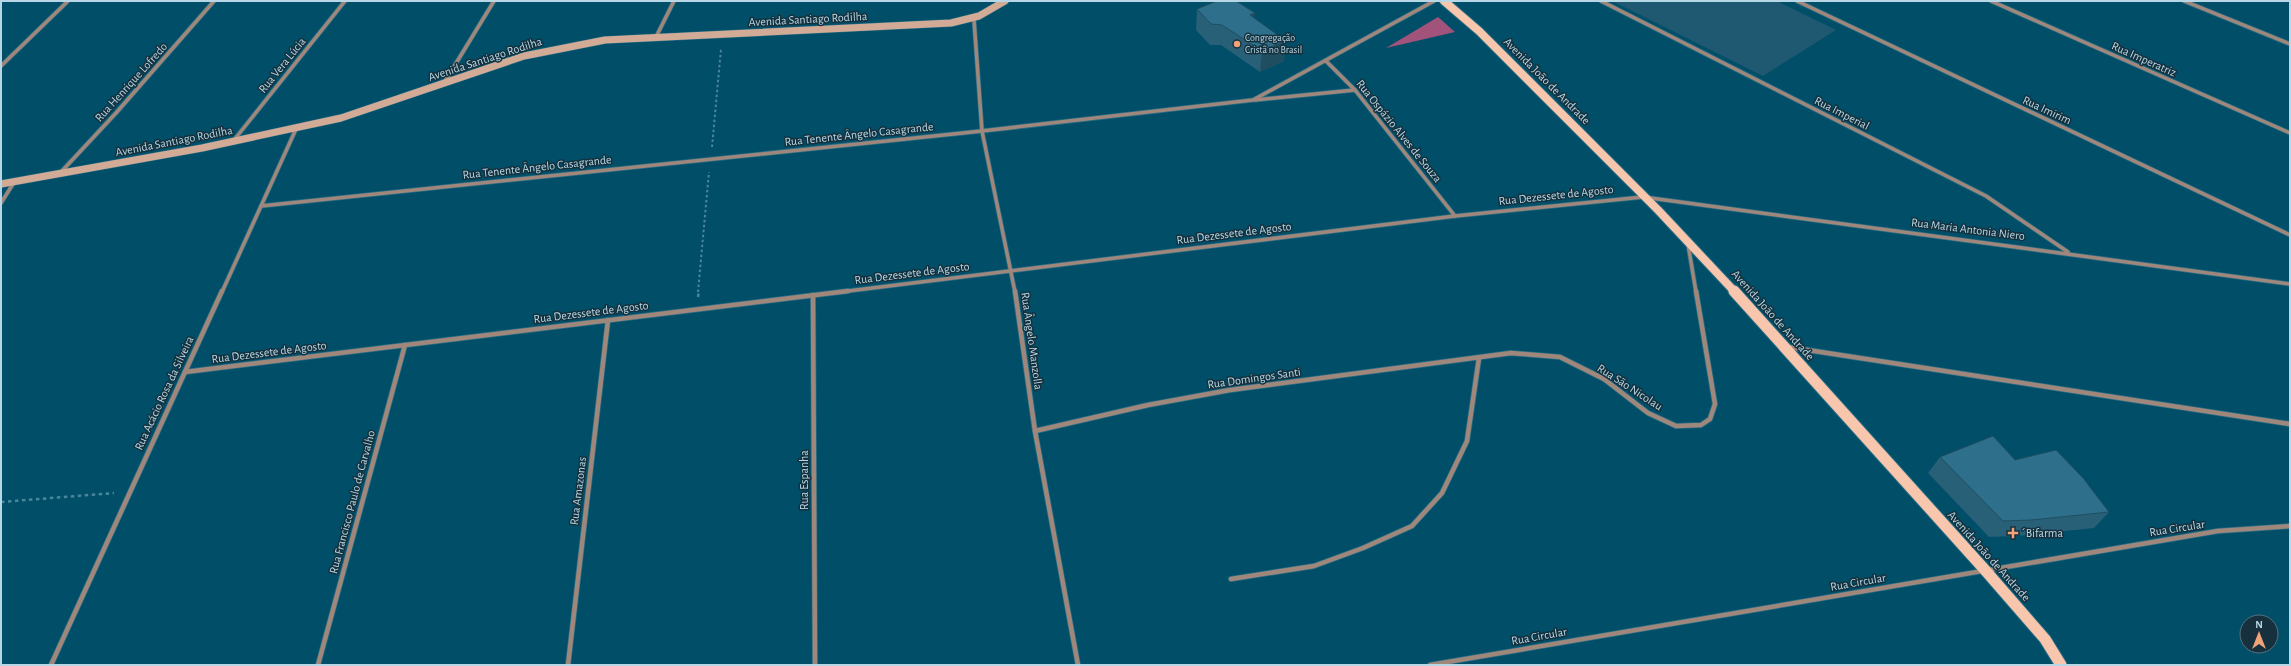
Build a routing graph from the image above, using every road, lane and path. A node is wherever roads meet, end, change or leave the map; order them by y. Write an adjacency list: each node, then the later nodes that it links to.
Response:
1 (68, 1): 17 (street)
2 (214, 1): 25 (street, Rua Henrique Lofredo)
3 (345, 1): 24 (street, Rua Vera Lúcia)
4 (494, 1): 18 (street)
5 (674, 1): 14 (street)
6 (1004, 1): 13 (main road, Avenida Santiago Rodilha)
7 (1434, 1): 16 (street, Rua Tenente Ângelo Casagrande)
8 (1444, 1): 28 (main road, Avenida João de Andrade)
9 (1600, 1): 34 (street, Rua Imperial)
10 (1797, 1): 32 (street, Rua Imirim)
11 (1991, 1): 23 (street, Rua Imperatriz)
12 (2184, 1): 15 (street)
13 (974, 20): 14 (main road, Avenida Santiago Rodilha); 22 (street, Rua Ângelo Manzolla)
14 (656, 37): 18 (main road, Avenida Santiago Rodilha)
15 (2290, 44)
16 (1326, 61): 19 (street, Rua Ospázio Alves de Souza); 20 (street, Rua Tenente Ângelo Casagrande)
17 (1, 66)
18 (444, 84): 21 (main road, Avenida Santiago Rodilha)
19 (1354, 90): 20 (street); 31 (street, Rua Ospázio Alves de Souza)
20 (1253, 100): 22 (street, Rua Tenente Ângelo Casagrande)
21 (296, 128): 24 (main road, Avenida Santiago Rodilha); 30 (street, Rua Acácio Rosa da Silveira)
22 (982, 131): 30 (street, Rua Tenente Ângelo Casagrande); 35 (street, Rua Ângelo Manzolla)
23 (2290, 133)
24 (233, 141): 25 (main road, Avenida Santiago Rodilha)
25 (59, 174): 27 (main road, Avenida Santiago Rodilha)
26 (1, 184): 27 (main road, Avenida Santiago Rodilha)
27 (13, 184): 29 (street)
28 (1643, 197): 31 (street, Rua Dezessete de Agosto); 33 (main road, Avenida João de Andrade); 34 (street, Rua Maria Antonia Niero)
29 (1, 203)
30 (261, 206): 42 (street, Rua Acácio Rosa da Silveira)
31 (1455, 216): 35 (street, Rua Dezessete de Agosto)
32 (2290, 236)
33 (1687, 241): 40 (main road, Avenida João de Andrade); 41 (street, Rua São Nicolau)
34 (2069, 253): 36 (street, Rua Maria Antonia Niero)
35 (1012, 270): 37 (street, Rua Dezessete de Agosto); 44 (street, Rua Ângelo Manzolla)
36 (2290, 284)
37 (813, 295): 38 (street, Rua Dezessete de Agosto); 53 (street, Rua Espanha)
38 (608, 320): 39 (street, Rua Dezessete de Agosto); 52 (street, Rua Amazonas)
39 (405, 345): 42 (street, Rua Dezessete de Agosto); 51 (street, Rua Francisco Paulo de Carvalho)
40 (1783, 346): 43 (street); 48 (main road, Avenida João de Andrade)
41 (1479, 358): 44 (street, Rua Domingos Santi); 49 (street)
42 (184, 372): 45 (street, Rua Acácio Rosa da Silveira)
43 (2290, 424)
44 (1035, 431): 54 (street, Rua Ângelo Manzolla)
45 (130, 492): 46 (path); 50 (street, Rua Acácio Rosa da Silveira)
46 (1, 502)
47 (2290, 526): 48 (street, Rua Circular)
48 (1985, 570): 55 (street, Rua Circular); 56 (main road, Avenida João de Andrade)
49 (1231, 579)
50 (51, 665)
51 (318, 665)
52 (568, 665)
53 (815, 665)
54 (1078, 665)
55 (1430, 665)
56 (2061, 665)

